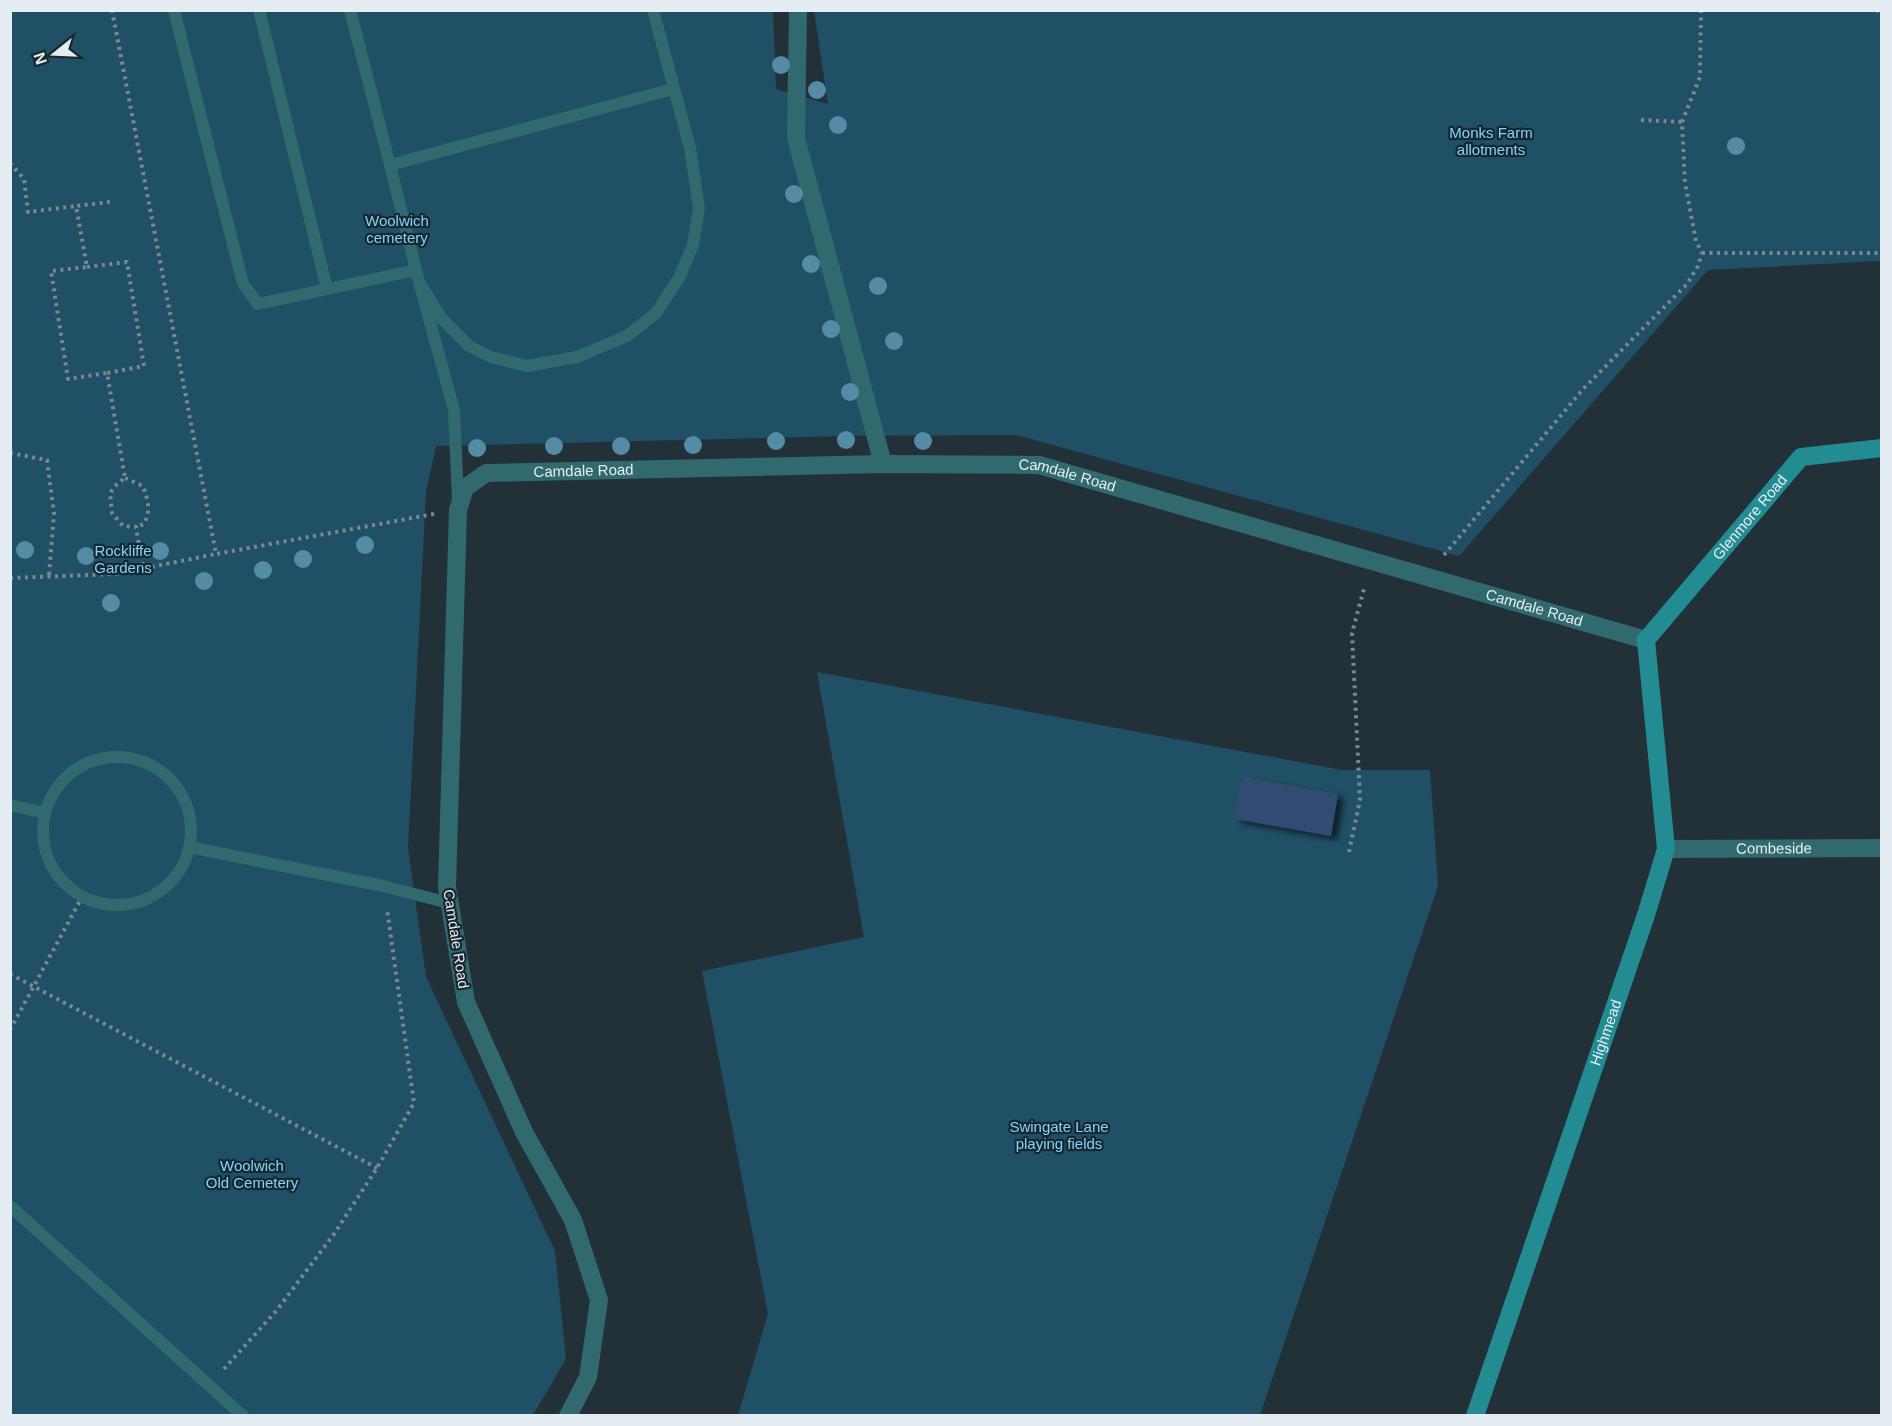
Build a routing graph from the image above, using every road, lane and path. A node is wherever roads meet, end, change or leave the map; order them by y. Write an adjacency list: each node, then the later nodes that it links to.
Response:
1 (112, 10): 29 (path)
2 (174, 10): 21 (lane)
3 (259, 10): 21 (lane)
4 (350, 10): 14 (lane)
5 (653, 10): 10 (lane)
6 (798, 10): 25 (street)
7 (1701, 10): 12 (path)
8 (1877, 10): 9 (path)
9 (1881, 16)
10 (673, 89): 14 (lane); 20 (lane)
11 (1641, 120): 12 (path)
12 (1682, 122): 17 (path)
13 (10, 163): 16 (path)
14 (390, 165): 20 (lane)
15 (110, 202): 16 (path)
16 (76, 206): 19 (path)
17 (1702, 253): 18 (path); 33 (path)
18 (1881, 253)
19 (87, 267): 22 (path); 22 (path)
20 (418, 276): 21 (lane); 27 (lane)
21 (327, 289)
22 (107, 373): 26 (path)
23 (1881, 448): 35 (street, Glenmore Road)
24 (10, 453): 32 (path)
25 (883, 464): 27 (street, Camdale Road); 30 (street, Camdale Road)
26 (126, 478): 28 (path); 28 (path)
27 (458, 510): 29 (path); 44 (street, Camdale Road)
28 (136, 527): 31 (path)
29 (216, 554): 31 (path)
30 (1371, 561): 33 (street, Camdale Road); 41 (path)
31 (143, 569): 32 (path)
32 (49, 576): 34 (path)
33 (1427, 577): 35 (street, Camdale Road)
34 (10, 578)
35 (1646, 640): 40 (street, Highmead)
36 (10, 806): 37 (lane)
37 (45, 813): 38 (lane); 43 (lane)
38 (189, 847): 42 (lane); 43 (lane)
39 (1881, 848): 40 (street, Combeside)
40 (1666, 849): 53 (street, Highmead)
41 (1349, 852)
42 (383, 886): 44 (lane); 48 (path)
43 (82, 897): 46 (path)
44 (449, 903): 52 (street, Camdale Road)
45 (10, 974): 46 (path)
46 (35, 987): 47 (path); 48 (path)
47 (10, 1030)
48 (377, 1168): 50 (path)
49 (10, 1206): 50 (lane)
50 (210, 1386): 51 (lane)
51 (243, 1416)
52 (568, 1416)
53 (1475, 1416)

